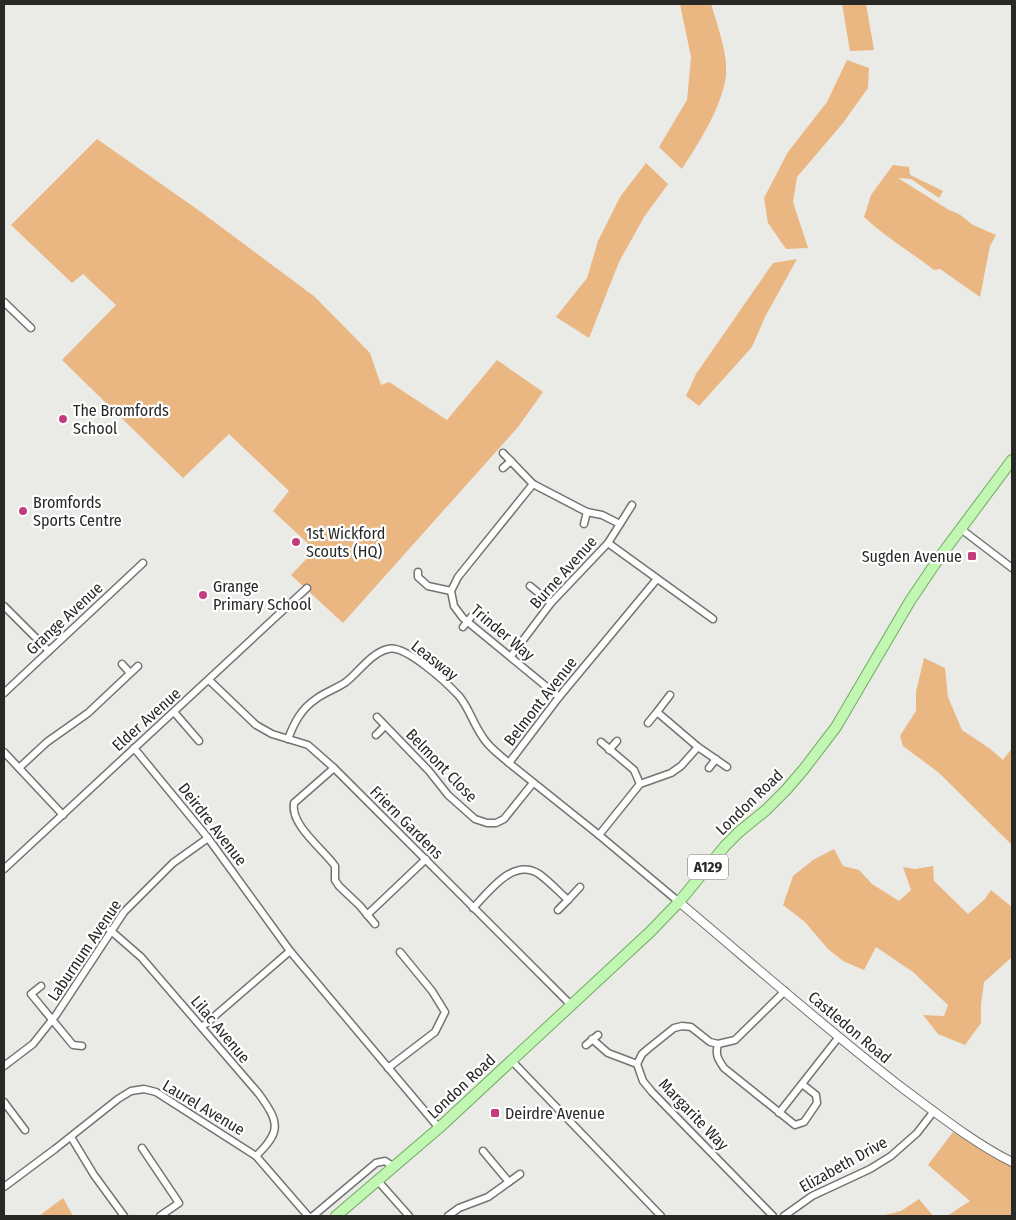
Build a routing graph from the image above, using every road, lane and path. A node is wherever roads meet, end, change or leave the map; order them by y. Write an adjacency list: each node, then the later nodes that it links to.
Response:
1 (4, 302): 2 (street)
2 (31, 328)
3 (503, 453): 5 (street)
4 (1012, 460): 12 (main road, London Road / A129)
5 (511, 461): 6 (street); 7 (street)
6 (503, 468)
7 (533, 484): 9 (street); 20 (street)
8 (632, 505): 11 (street, Burne Avenue)
9 (587, 512): 10 (street); 11 (street)
10 (584, 524)
11 (620, 524): 13 (street, Burne Avenue)
12 (961, 529): 15 (street); 62 (main road, London Road / A129)
13 (608, 543): 17 (street); 21 (street, Burne Avenue)
14 (143, 563): 24 (street, Grange Avenue)
15 (1012, 568)
16 (418, 572): 20 (street)
17 (657, 579): 23 (street); 32 (street, Belmont Avenue)
18 (530, 586): 21 (street)
19 (307, 588): 29 (street, Elder Avenue)
20 (451, 591): 25 (street, Trinder Way)
21 (551, 603): 25 (street, Burne Avenue)
22 (4, 606): 24 (street)
23 (713, 619)
24 (49, 651): 30 (street, Grange Avenue)
25 (511, 656): 32 (street, Trinder Way)
26 (122, 664): 28 (street)
27 (138, 666): 28 (street)
28 (130, 674): 50 (street)
29 (209, 680): 33 (street, Elder Avenue); 39 (street, Friern Gardens)
30 (4, 694)
31 (670, 695): 34 (street)
32 (559, 697): 48 (street, Belmont Avenue)
33 (174, 712): 40 (street); 44 (street, Elder Avenue)
34 (657, 712): 36 (street); 43 (street)
35 (377, 717): 37 (street, Belmont Close)
36 (648, 723)
37 (385, 726): 38 (street); 53 (street, Belmont Close)
38 (376, 735)
39 (288, 739): 48 (street, Leasway); 51 (street, Friern Gardens)
40 (200, 741)
41 (617, 741): 45 (street)
42 (601, 742): 45 (street)
43 (698, 747): 47 (street); 54 (street)
44 (134, 748): 55 (street, Elder Avenue); 57 (street, Deirdre Avenue)
45 (609, 750): 54 (street)
46 (4, 752): 50 (street)
47 (716, 759): 49 (street); 52 (street)
48 (509, 763): 53 (street, Belmont Avenue)
49 (727, 767)
50 (19, 768): 55 (street)
51 (334, 768): 58 (street, Friern Gardens); 65 (street)
52 (709, 768)
53 (534, 783): 56 (street, Belmont Avenue)
54 (640, 784): 56 (street)
55 (63, 815): 59 (street, Elder Avenue)
56 (600, 835): 62 (street, Belmont Avenue)
57 (208, 838): 67 (street, Laburnum Avenue); 68 (street, Deirdre Avenue)
58 (426, 859): 63 (street, Friern Gardens); 65 (street)
59 (4, 869)
60 (580, 886): 61 (street)
61 (568, 900): 63 (street); 64 (street)
62 (679, 902): 71 (street, Castledon Road); 72 (main road, London Road / A129)
63 (473, 908): 72 (street, Friern Gardens)
64 (558, 910)
65 (367, 915): 66 (street)
66 (374, 924)
67 (110, 930): 73 (street, Laburnum Avenue); 74 (street, Lilac Avenue)
68 (290, 951): 74 (street); 82 (street, Deirdre Avenue)
69 (400, 952): 82 (street)
70 (41, 986): 73 (street, Laburnum Avenue)
71 (785, 991): 75 (street, Castledon Road); 77 (street)
72 (571, 1005): 79 (main road, London Road / A129)
73 (52, 1020): 78 (street, Laburnum Avenue); 81 (street, Laburnum Avenue)
74 (202, 1027): 92 (street, Lilac Avenue)
75 (838, 1038): 83 (street); 85 (street, Castledon Road)
76 (586, 1044): 80 (street)
77 (718, 1044): 80 (street); 86 (street)
78 (82, 1046)
79 (511, 1060): 87 (main road, London Road / A129); 106 (street)
80 (637, 1064): 107 (street, Margarite Way)
81 (4, 1066)
82 (388, 1068): 87 (street, Deirdre Avenue)
83 (802, 1084): 86 (street); 86 (street)
84 (4, 1102): 88 (street)
85 (934, 1111): 93 (street, Castledon Road); 108 (street, Elizabeth Drive)
86 (780, 1113)
87 (439, 1128): 94 (main road, London Road / A129)
88 (25, 1130)
89 (71, 1137): 92 (street, Laurel Avenue); 98 (street); 99 (street)
90 (142, 1148): 100 (street)
91 (483, 1151): 97 (street)
92 (256, 1156): 101 (street, Laurel Avenue)
93 (1012, 1162)
94 (394, 1167): 96 (main road, London Road / A129); 102 (street)
95 (520, 1174): 97 (street)
96 (378, 1181): 103 (main road, London Road / A129); 104 (street)
97 (509, 1182): 105 (street)
98 (4, 1187)
99 (124, 1216)
100 (160, 1216)
101 (308, 1216)
102 (313, 1216)
103 (336, 1216)
104 (409, 1216)
105 (448, 1216)
106 (661, 1216)
107 (773, 1216)
108 (784, 1216)

